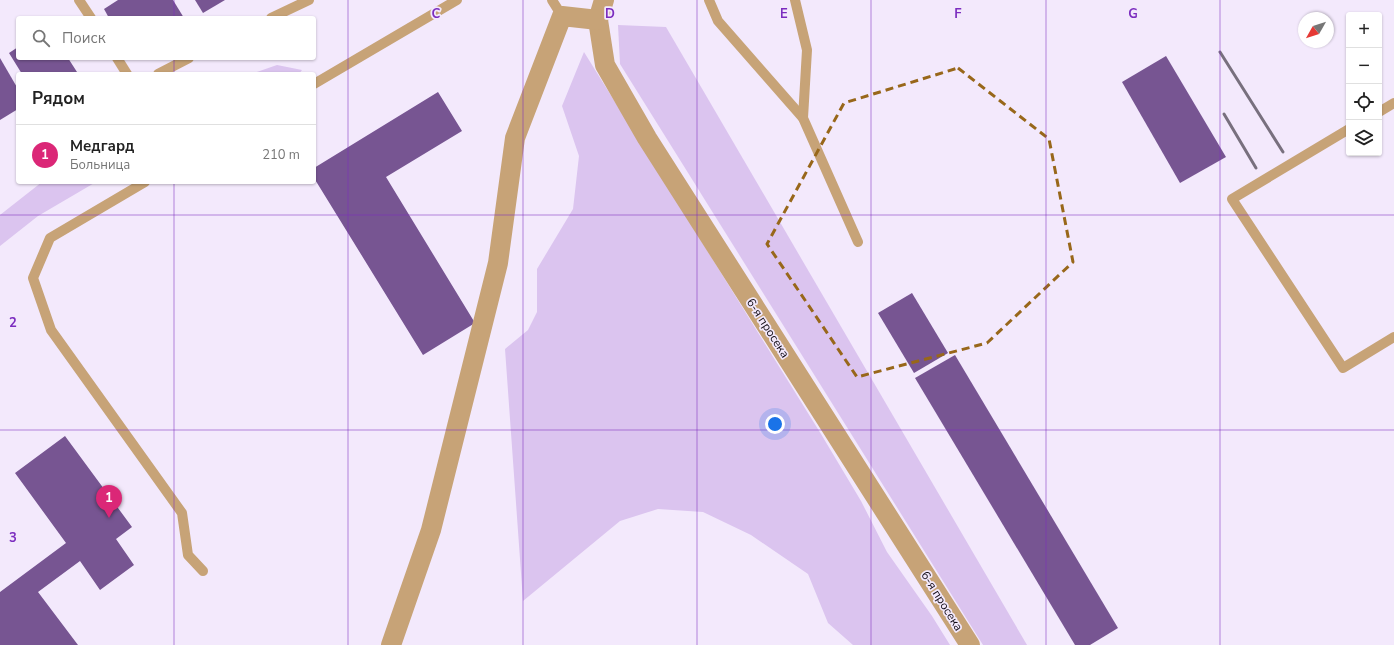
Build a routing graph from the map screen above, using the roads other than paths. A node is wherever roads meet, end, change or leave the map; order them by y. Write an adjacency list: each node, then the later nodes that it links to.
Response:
1 (79, 0): 8 (lane)
2 (309, 0): 9 (lane)
3 (457, 0): 15 (lane)
4 (604, 0): 10 (street, 6-я просека)
5 (709, 0): 18 (lane)
6 (796, 0): 18 (lane)
7 (557, 8): 10 (street); 24 (street)
8 (90, 16)
9 (275, 16)
10 (598, 20): 25 (street, 6-я просека)
11 (118, 60): 13 (lane)
12 (186, 60): 14 (lane)
13 (126, 72)
14 (162, 72)
15 (316, 83)
16 (1394, 103): 17 (lane)
17 (1382, 110)
18 (804, 118): 21 (lane)
19 (1346, 130): 22 (lane)
20 (143, 184): 23 (lane)
21 (858, 242)
22 (1394, 337)
23 (204, 571)
24 (391, 645)
25 (970, 645)

